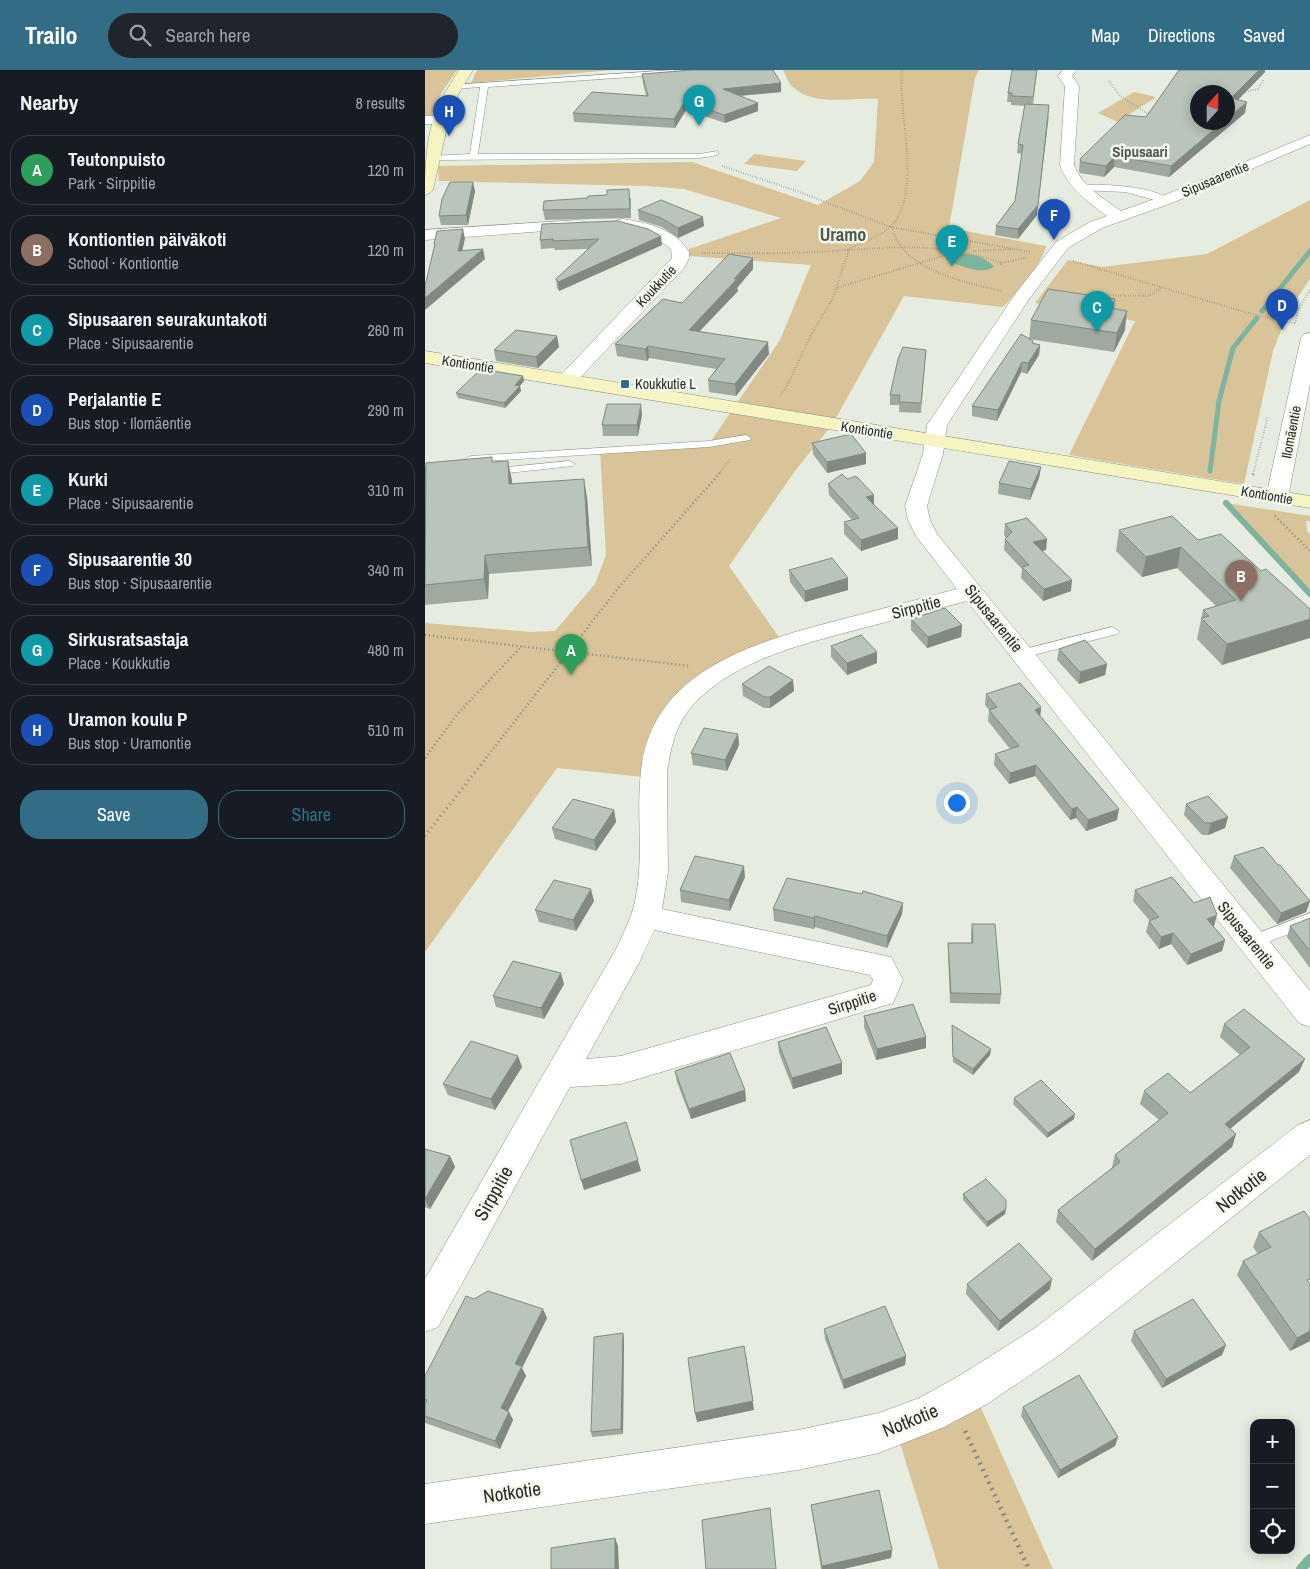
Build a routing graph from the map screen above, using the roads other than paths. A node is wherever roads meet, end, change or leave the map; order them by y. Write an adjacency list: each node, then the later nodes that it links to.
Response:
1 (466, 70): 5 (street)
2 (1070, 70): 12 (street)
3 (682, 72): 4 (lane)
4 (483, 86): 5 (lane); 10 (lane)
5 (455, 87): 7 (street)
6 (425, 120): 7 (street)
7 (440, 120): 11 (street)
8 (1310, 139): 14 (street, Sipusaarentie)
9 (715, 153): 10 (lane)
10 (474, 157): 11 (lane)
11 (431, 158): 13 (street)
12 (1083, 188): 14 (lane); 15 (street)
13 (425, 190)
14 (1166, 200): 15 (street, Sipusaarentie)
15 (1119, 216): 21 (street, Sipusaarentie)
16 (425, 235): 19 (street, Koukkutie)
17 (1306, 331): 26 (street, Ilomäentie)
18 (425, 357): 19 (street, Kontiontie)
19 (567, 380): 21 (street, Kontiontie)
20 (746, 438): 22 (lane)
21 (934, 440): 26 (street, Kontiontie); 27 (street, Sipusaarentie)
22 (462, 460)
23 (569, 464): 24 (lane)
24 (473, 473)
25 (1310, 502): 26 (street, Kontiontie)
26 (1274, 504)
27 (973, 592): 29 (street, Sipusaarentie); 30 (street, Sirppitie)
28 (1112, 631): 29 (lane)
29 (1022, 654): 32 (street, Sipusaarentie)
30 (645, 917): 34 (street, Sirppitie); 34 (street, Sirppitie)
31 (1310, 919): 32 (lane)
32 (1252, 942): 33 (street, Sipusaarentie)
33 (1310, 1014)
34 (561, 1073): 36 (street, Sirppitie)
35 (1310, 1135): 37 (street, Notkotie)
36 (425, 1314)
37 (425, 1504)

